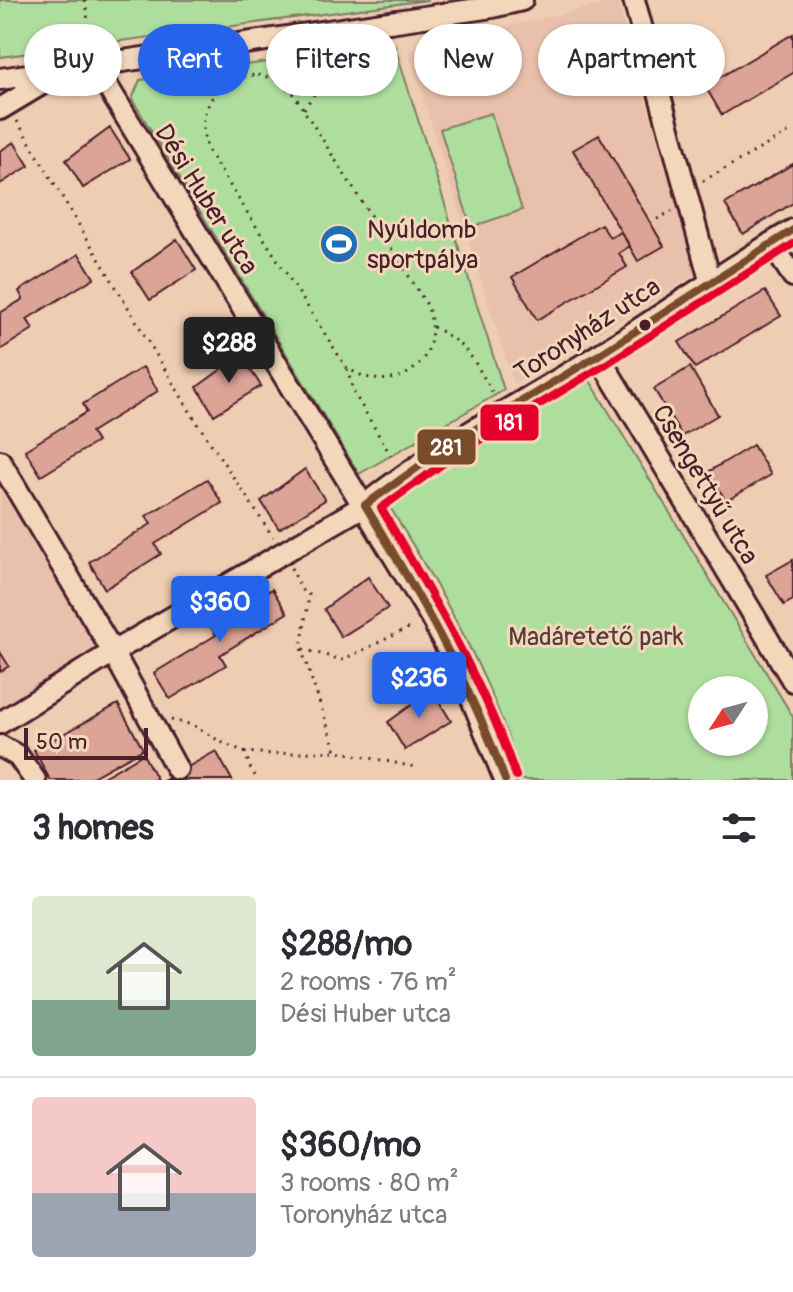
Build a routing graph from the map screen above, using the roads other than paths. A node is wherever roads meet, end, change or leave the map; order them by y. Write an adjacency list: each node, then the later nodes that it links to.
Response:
1 (522, 0): 3 (street)
2 (634, 0): 12 (street)
3 (122, 62)
4 (24, 76): 5 (street)
5 (0, 79)
6 (24, 94): 8 (street)
7 (113, 96): 15 (street, Dési Huber utca)
8 (4, 106)
9 (793, 230): 10 (street, Toronyház utca)
10 (771, 243): 11 (street); 12 (street, Toronyház utca)
11 (793, 276)
12 (710, 280): 13 (street, Toronyház utca)
13 (598, 355): 15 (street, Toronyház utca); 17 (street, Csengettyű utca)
14 (0, 461): 16 (street)
15 (365, 505): 16 (street, Toronyház utca); 22 (street, Dési Huber utca)
16 (113, 652): 18 (street, Toronyház utca); 20 (street)
17 (793, 681)
18 (0, 723)
19 (0, 746): 21 (street)
20 (177, 769)
21 (35, 780)
22 (505, 780)

